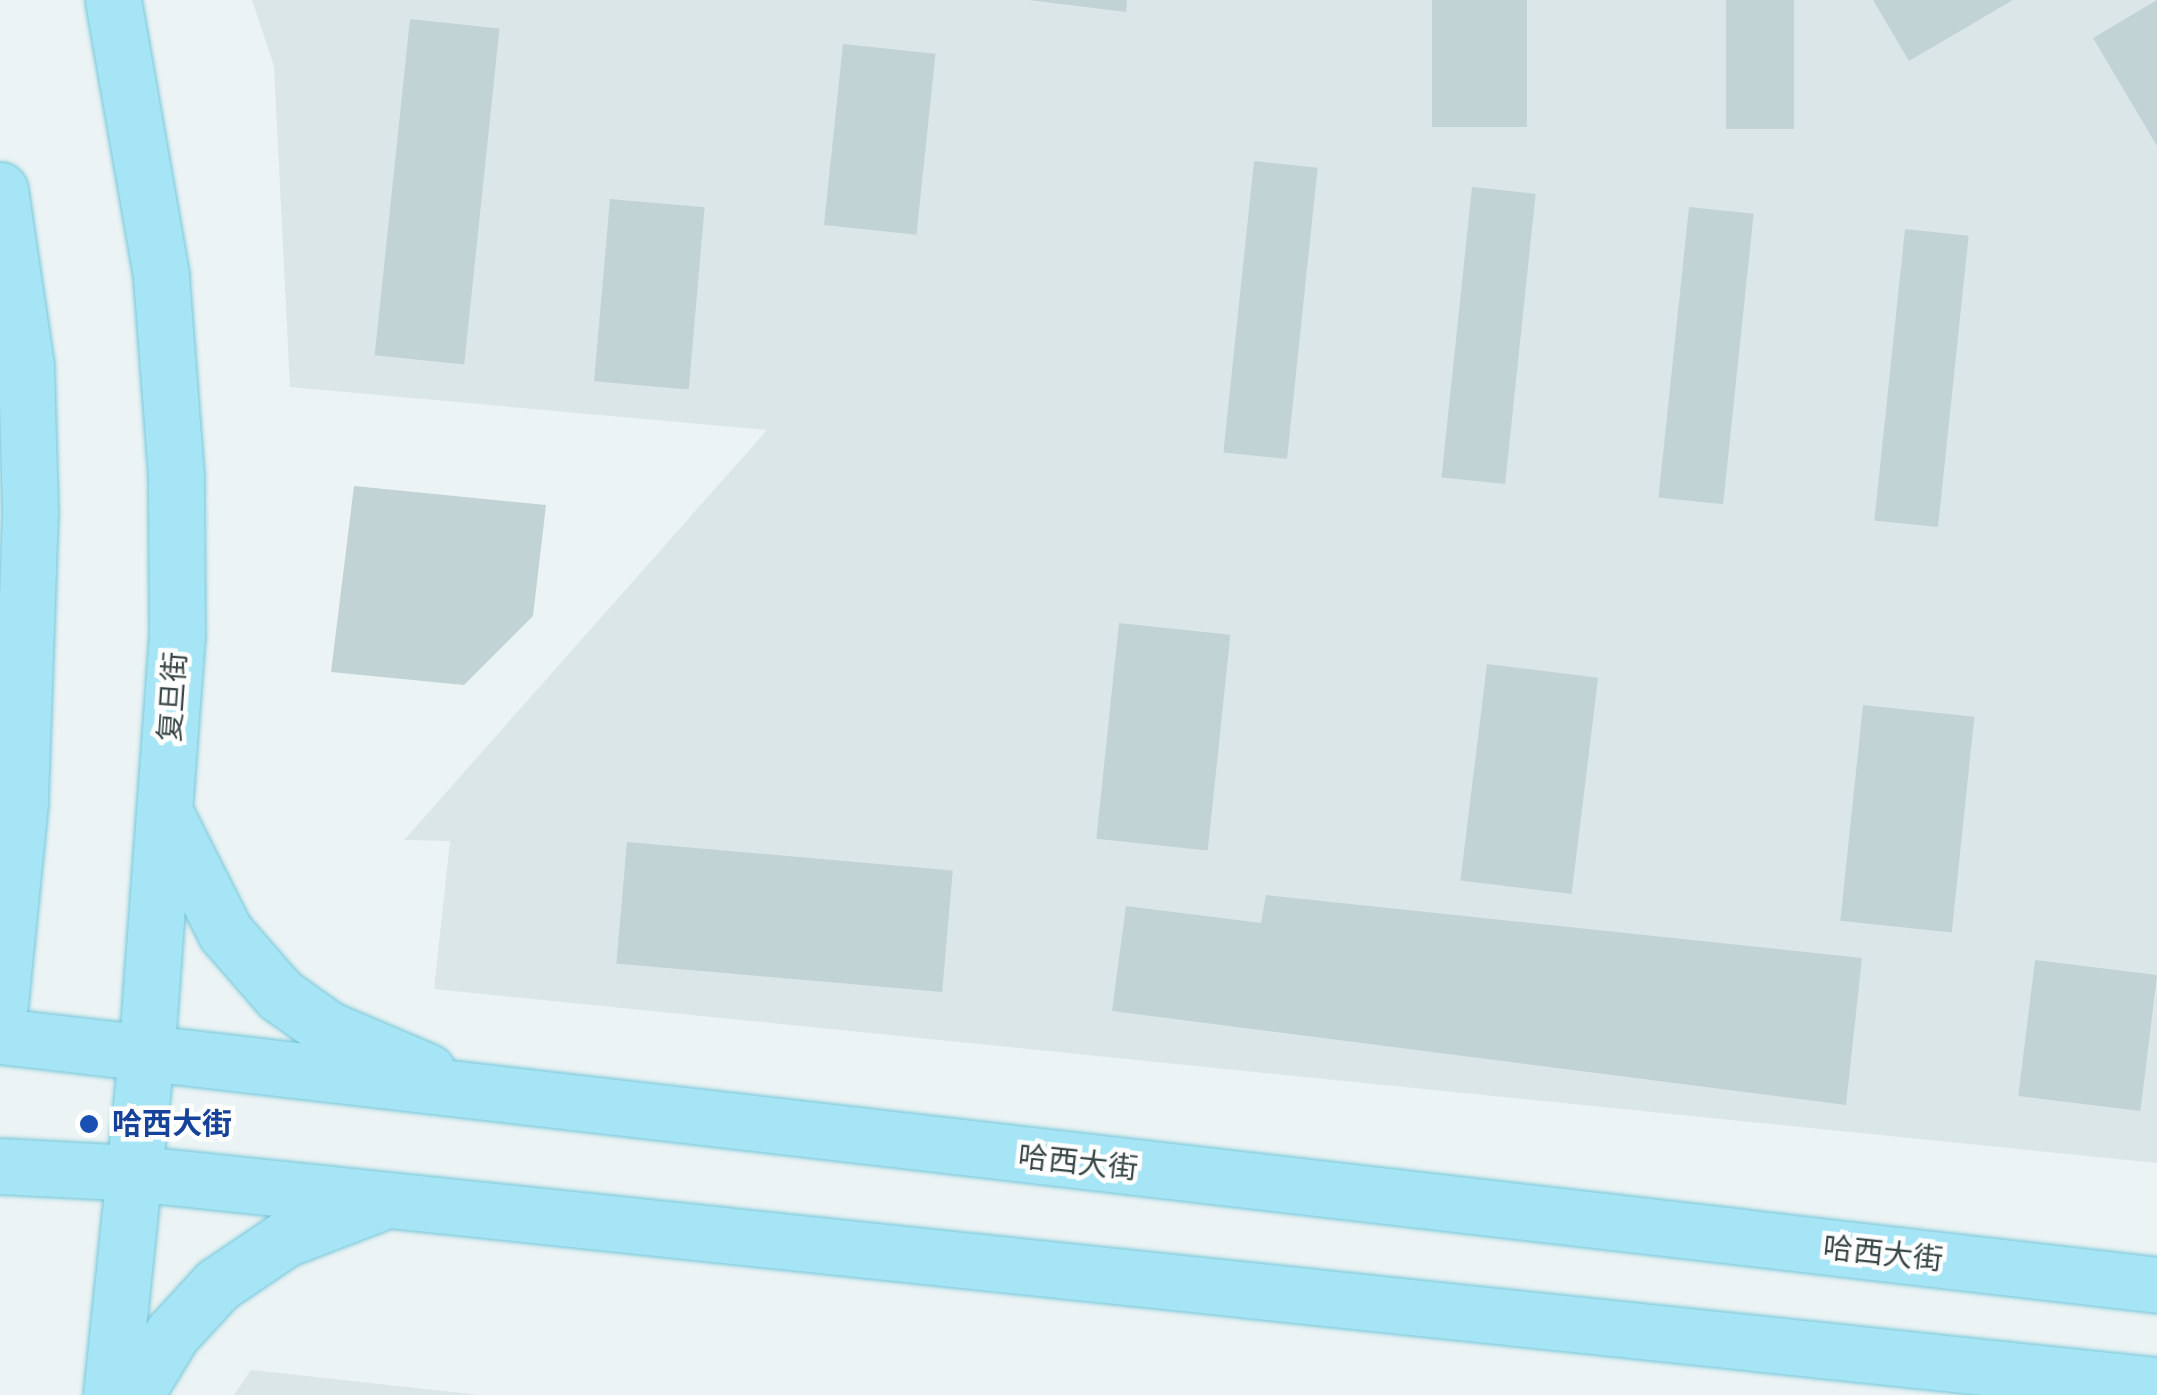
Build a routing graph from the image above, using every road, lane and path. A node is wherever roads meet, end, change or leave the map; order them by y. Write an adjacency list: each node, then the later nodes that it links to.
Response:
1 (113, 0): 4 (main road, 复旦街)
2 (0, 190): 3 (main road)
3 (20, 803): 5 (main road); 6 (main road)
4 (164, 809): 8 (main road, 复旦街); 9 (main road)
5 (0, 855)
6 (0, 1004)
7 (0, 1036): 8 (main road, 哈西大街)
8 (146, 1057): 9 (main road, 哈西大街); 11 (main road, 复旦街)
9 (495, 1097): 13 (main road, 哈西大街)
10 (0, 1166): 11 (main road)
11 (132, 1172): 12 (main road); 15 (main road, 复旦街)
12 (382, 1202): 14 (main road); 16 (main road)
13 (2157, 1286)
14 (2157, 1385)
15 (110, 1395)
16 (135, 1395)

